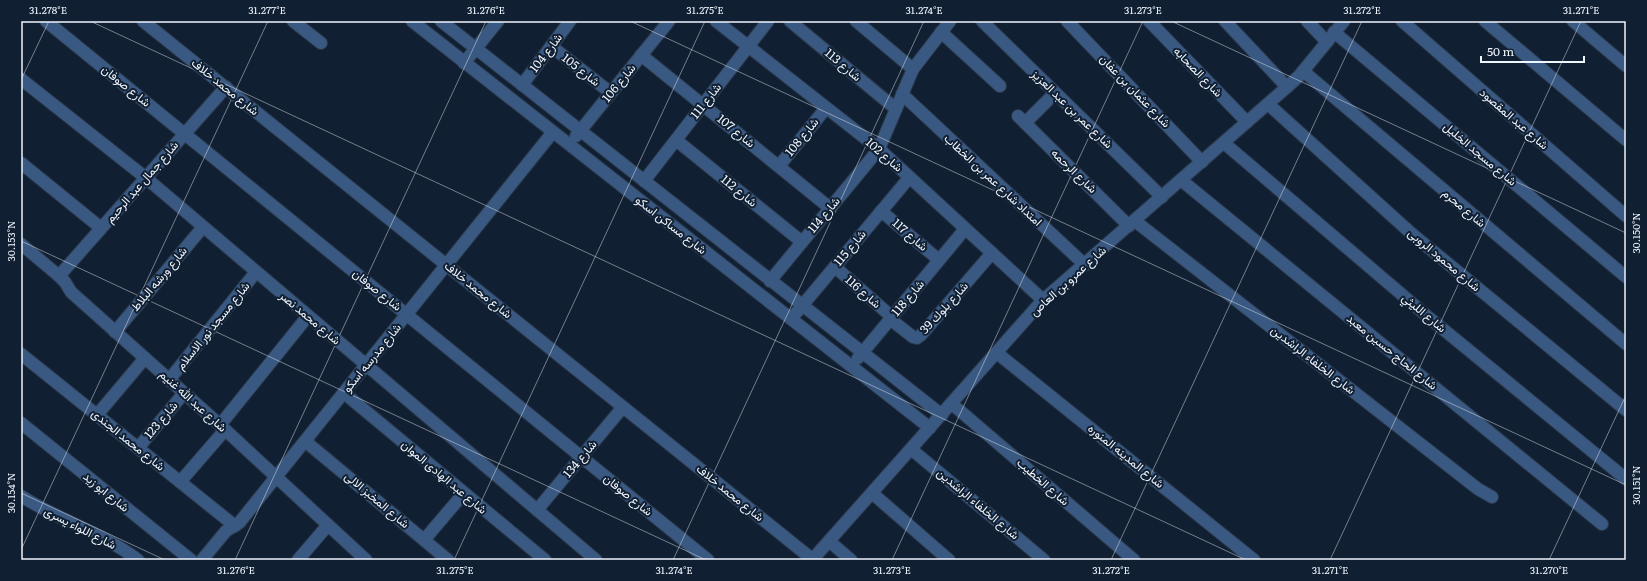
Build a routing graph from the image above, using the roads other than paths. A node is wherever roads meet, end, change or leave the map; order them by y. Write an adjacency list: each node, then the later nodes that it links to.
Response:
1 (46, 21): 50 (street, شارع صوفان)
2 (143, 21): 38 (street, شارع محمد خلاف)
3 (293, 21): 26 (street)
4 (412, 21): 31 (street, شارع مساكن اسكو)
5 (441, 21): 29 (street, شارع مساكن اسكو)
6 (498, 21): 29 (street)
7 (570, 21): 27 (street, شارع 104)
8 (669, 21): 30 (street, شارع 106)
9 (768, 21): 28 (street, شارع 111)
10 (790, 21): 46 (street, شارع 113)
11 (856, 21): 23 (street)
12 (950, 21): 24 (street, شارع 114)
13 (982, 21): 41 (street, شارع عمر بن عبد العزيز)
14 (1067, 21): 56 (street, شارع عثمان بن عفان)
15 (1150, 21): 47 (street, شارع الصحابه)
16 (1225, 21): 39 (street)
17 (1307, 21): 25 (street, شارع مسجد الخليل)
18 (1344, 21): 25 (street, شارع عمرو بن العاص)
19 (1402, 21): 66 (street, شارع عبد المقصود)
20 (1485, 21): 52 (street)
21 (1573, 21): 32 (street)
22 (721, 22): 28 (street, شارع 102)
23 (869, 25): 33 (street)
24 (941, 32): 33 (street, شارع 114); 37 (street)
25 (1331, 37): 34 (street, شارع عمرو بن العاص); 82 (street, شارع مسجد الخليل)
26 (321, 43)
27 (551, 46): 36 (street, شارع 104); 40 (street, شارع 105)
28 (748, 46): 44 (street, شارع 111); 45 (street, شارع 102)
29 (475, 48): 31 (street); 36 (street, شارع مساكن اسكو)
30 (641, 55): 40 (street, شارع 106); 44 (street, شارع 107)
31 (464, 63): 49 (street, شارع مساكن اسكو)
32 (1626, 66)
33 (913, 69): 42 (street, شارع 114)
34 (1303, 71): 39 (street, شارع عمرو بن العاص); 91 (street, شارع محرم)
35 (21, 78): 59 (street, شارع محمد نصر)
36 (522, 85): 48 (street, شارع مساكن اسكو)
37 (1000, 86)
38 (226, 88): 50 (street, شارع جمال عبد الرحيم); 78 (street, شارع محمد خلاف)
39 (1287, 88): 43 (street, شارع عمرو بن العاص)
40 (611, 93): 48 (street, شارع 106)
41 (1055, 93): 63 (street, شارع عمر بن عبد العزيز); 67 (street, شارع الرحمه)
42 (902, 94): 46 (street, شارع 114); 77 (street, امتداد شارع عمر بن الخطاب)
43 (1268, 104): 47 (street, شارع عمرو بن العاص); 103 (street, شارع محمود الروبى)
44 (703, 105): 51 (street, شارع 111); 58 (street, شارع 107)
45 (826, 108): 55 (street, شارع 102); 58 (street, شارع 108)
46 (896, 109): 55 (street, شارع 114)
47 (1247, 122): 53 (street, شارع عمرو بن العاص)
48 (581, 131): 54 (street, شارع 106); 62 (street, شارع مساكن اسكو)
49 (553, 132): 54 (street, شارع مساكن اسكو); 78 (street, شارع مدرسه اسكو)
50 (185, 134): 59 (street, شارع جمال عبد الرحيم); 86 (street, شارع صوفان)
51 (676, 140): 62 (street, شارع 111); 72 (street, شارع 112)
52 (1626, 140)
53 (1224, 143): 56 (street, شارع عمرو بن العاص); 114 (street, شارع الليثي)
54 (569, 145): 74 (street, شارع مساكن اسكو)
55 (878, 149): 60 (street, شارع 102); 64 (street, شارع 114)
56 (1202, 162): 61 (street, شارع عمرو بن العاص)
57 (21, 163): 69 (street)
58 (779, 166): 64 (street, شارع 107)
59 (146, 178): 68 (street, شارع محمد نصر); 69 (street, شارع جمال عبد الرحيم)
60 (909, 178): 65 (street, شارع 115); 70 (street, شارع 102)
61 (1181, 180): 63 (street, شارع عمرو بن العاص); 121 (street, شارع الحاج حسين معبد)
62 (644, 181): 71 (street, شارع مساكن اسكو)
63 (1162, 197): 67 (street, شارع عمرو بن العاص)
64 (830, 208): 72 (street, شارع 114)
65 (882, 211): 76 (street, شارع 117); 79 (street, شارع 115)
66 (1626, 216)
67 (1132, 223): 77 (street, شارع عمرو بن العاص); 119 (street, شارع الخلفاء الراشدين)
68 (203, 227): 80 (street, شارع محمد نصر); 90 (street, شارع ورشه البلاط)
69 (101, 228): 81 (street, شارع جمال عبد الرحيم)
70 (965, 229): 75 (street, شارع 102); 76 (street, شارع 118)
71 (707, 230): 74 (street); 83 (street, شارع مساكن اسكو)
72 (802, 242): 83 (street, شارع 114)
73 (21, 244): 81 (street, شارع عبد الله غنيم)
74 (695, 244): 89 (street, شارع مساكن اسكو)
75 (992, 253): 84 (street, شارع 102); 88 (street, شارع بلوك 39)
76 (939, 260): 88 (street, شارع 118)
77 (1085, 265): 84 (street, شارع عمرو بن العاص)
78 (447, 266): 86 (street, شارع مدرسه اسكو); 102 (street, شارع محمد خلاف)
79 (835, 267): 85 (street, شارع 115); 88 (street, شارع 116)
80 (256, 272): 87 (street, شارع محمد نصر); 98 (street, شارع مسجد نور الاسلام)
81 (59, 276): 90 (street, شارع عبد الله غنيم)
82 (1626, 277)
83 (770, 281): 85 (street, شارع مساكن اسكو)
84 (1043, 300): 93 (street, شارع عمرو بن العاص)
85 (802, 305): 89 (street, شارع 115); 92 (street, شارع مساكن اسكو)
86 (407, 315): 96 (street, شارع مدرسه اسكو); 112 (street, شارع صوفان)
87 (308, 316): 96 (street, شارع محمد نصر); 107 (street)
88 (891, 318): 92 (street, شارع 118)
89 (791, 319): 97 (street, شارع مساكن اسكو)
90 (115, 332): 95 (street, شارع عبد الله غنيم)
91 (1626, 344)
92 (862, 352): 97 (street, شارع 118); 105 (street, شارع مساكن اسكو)
93 (997, 353): 101 (street, شارع عمرو بن العاص); 140 (street, شارع المدينه المنوره)
94 (21, 354): 104 (street, شارع محمد الجندى)
95 (145, 358): 98 (street, شارع عبد الله غنيم); 104 (street)
96 (366, 365): 100 (street, شارع مدرسه اسكو); 120 (street, شارع محمد نصر)
97 (850, 366): 108 (street, شارع مساكن اسكو)
98 (169, 380): 99 (street, شارع عبد الله غنيم)
99 (184, 393): 107 (street, شارع عبد الله غنيم); 110 (street, شارع 123)
100 (344, 393): 109 (street, شارع مدرسه اسكو); 116 (street, شارع عبد الهادى الموان)
101 (952, 404): 105 (street, شارع عمرو بن العاص); 139 (street, شارع الخطيب)
102 (624, 407): 112 (street, شارع 134); 135 (street, شارع محمد خلاف)
103 (1626, 410)
104 (97, 415): 110 (street, شارع محمد الجندى)
105 (942, 415): 108 (street, شارع عمرو بن العاص)
106 (21, 423): 127 (street, شارع ابو زيد)
107 (223, 427): 113 (street, شارع عبد الله غنيم); 115 (street)
108 (930, 428): 111 (street, شارع عمرو بن العاص)
109 (305, 441): 113 (street, شارع مدرسه اسكو); 124 (street, شارع المخبز الالى)
110 (138, 448): 115 (street, شارع محمد الجندى)
111 (911, 449): 117 (street, شارع عمرو بن العاص); 138 (street, شارع الخلفاء الراشدين)
112 (582, 457): 120 (street, شارع 134); 134 (street, شارع صوفان)
113 (276, 477): 122 (street, شارع عبد الله غنيم); 123 (street, شارع مدرسه اسكو)
114 (1626, 479)
115 (180, 482): 123 (street, شارع محمد الجندى)
116 (464, 493): 124 (street); 132 (street, شارع عبد الهادى الموان)
117 (872, 493): 125 (street, شارع عمرو بن العاص); 137 (street)
118 (21, 496): 126 (street, شارع اللواء يسرى)
119 (1492, 497)
120 (538, 510): 133 (street, شارع محمد نصر)
121 (1602, 524)
122 (328, 525): 129 (street); 130 (street, شارع عبد الله غنيم)
123 (235, 526): 128 (street, شارع مدرسه اسكو)
124 (424, 540): 131 (street, شارع المخبز الالى)
125 (829, 541): 135 (street, شارع عمرو بن العاص); 136 (street)
126 (138, 560)
127 (191, 560)
128 (202, 560)
129 (298, 560)
130 (366, 560)
131 (448, 560)
132 (545, 560)
133 (596, 560)
134 (708, 560)
135 (812, 560)
136 (851, 560)
137 (949, 560)
138 (1044, 560)
139 (1134, 560)
140 (1254, 560)

